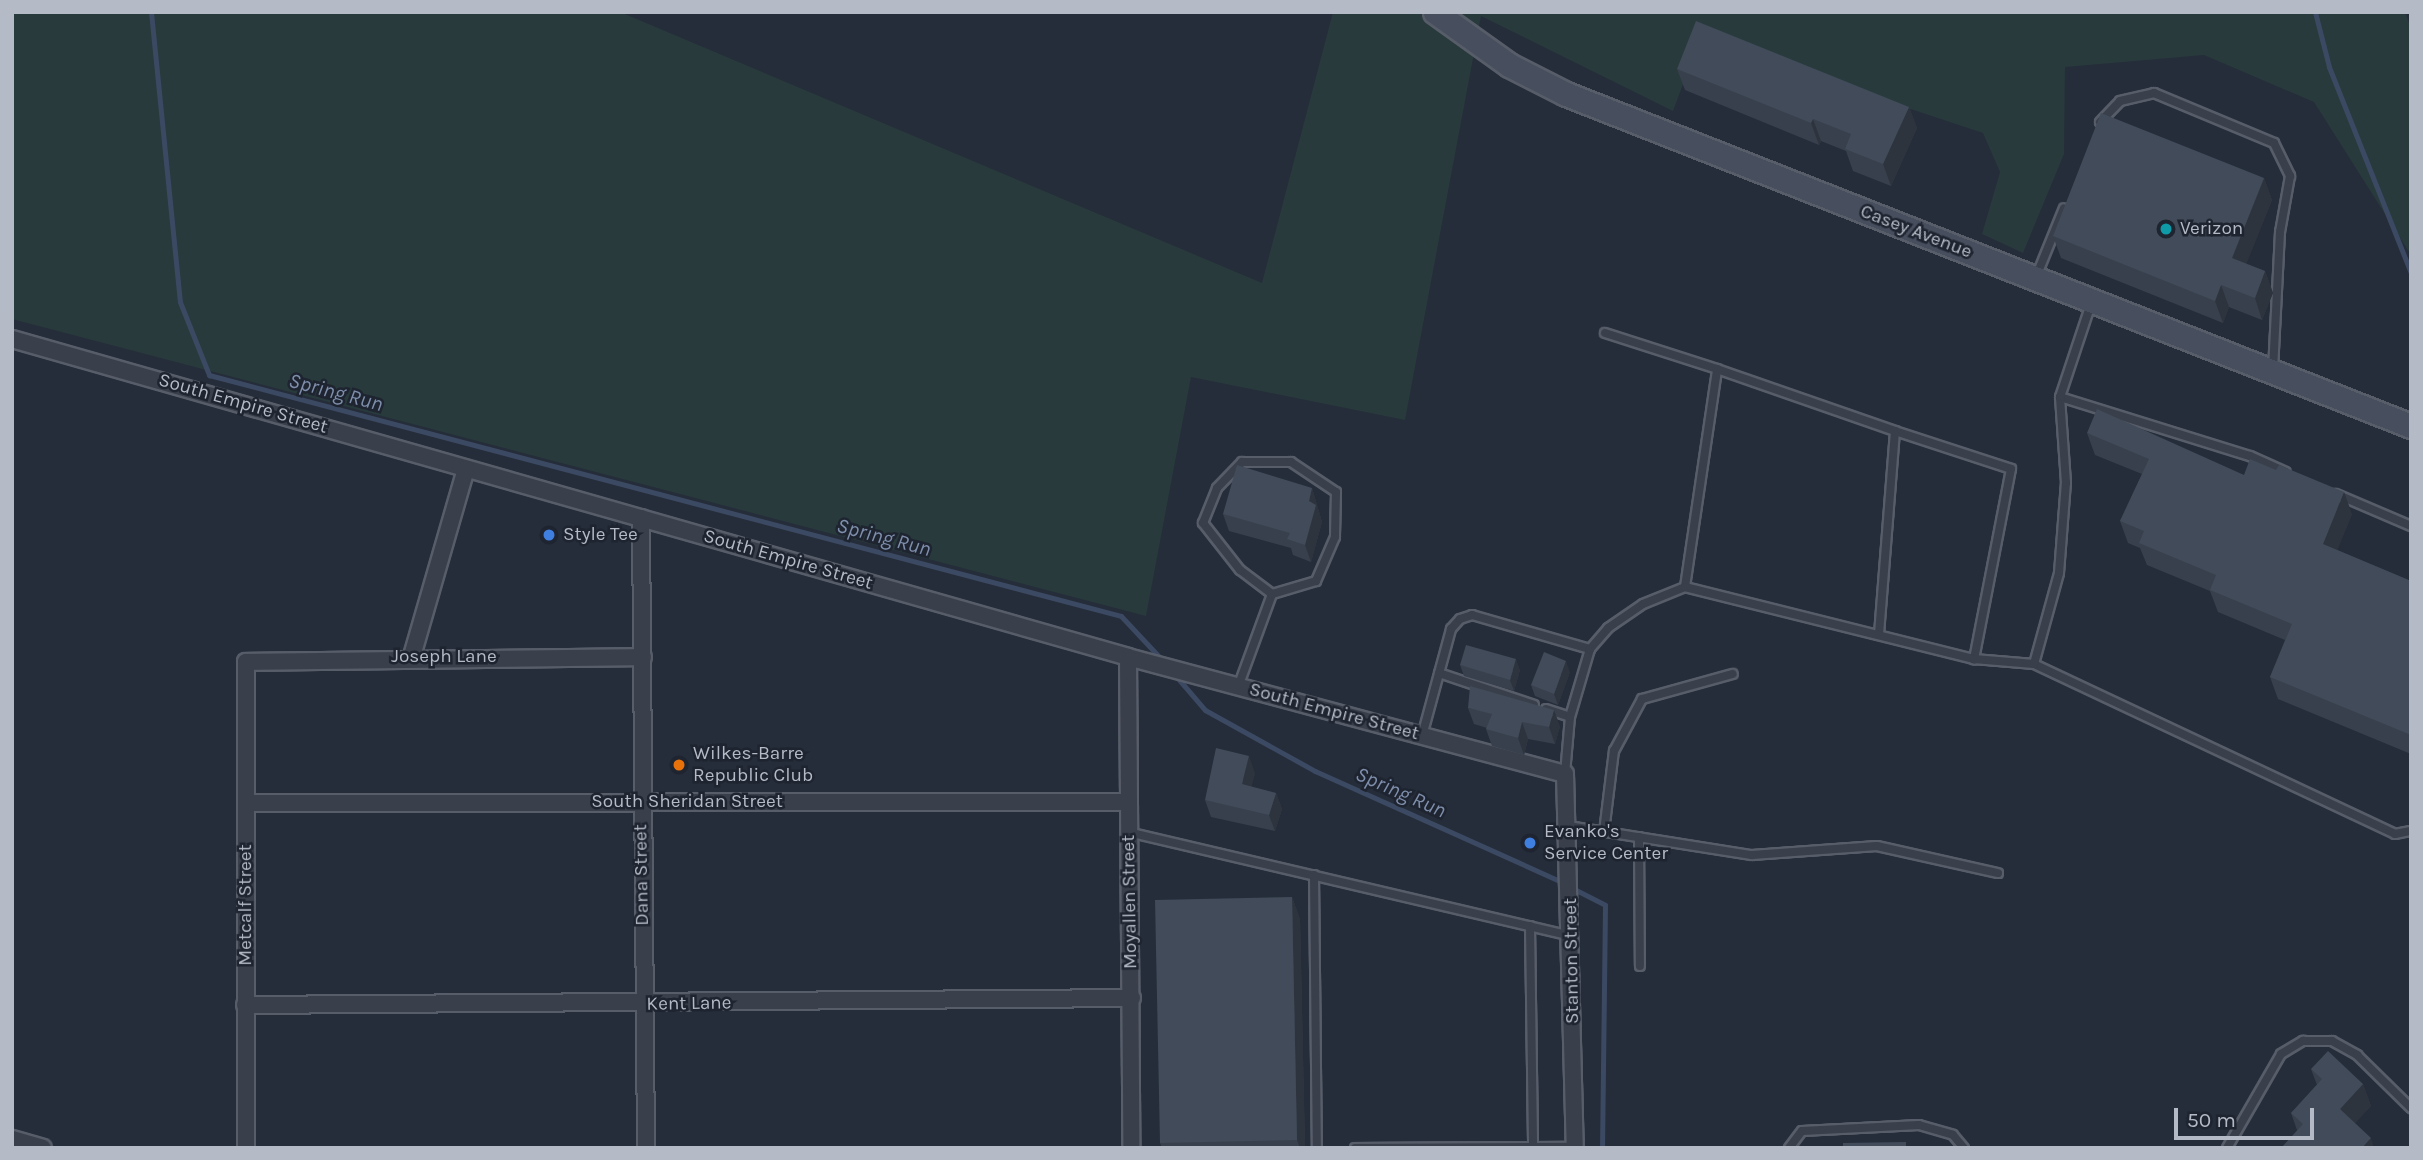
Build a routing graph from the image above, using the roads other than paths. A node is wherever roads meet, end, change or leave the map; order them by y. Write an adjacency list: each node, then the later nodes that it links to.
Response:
1 (1435, 12): 4 (street, Casey Avenue)
2 (2094, 135): 9 (lane)
3 (2071, 193): 4 (lane)
4 (2035, 279): 5 (street, Casey Avenue)
5 (2092, 301): 9 (street, Casey Avenue); 10 (lane)
6 (1605, 333): 8 (lane)
7 (12, 339): 13 (street, South Empire Street)
8 (1717, 369): 12 (lane); 18 (lane)
9 (2273, 372): 11 (street, Casey Avenue)
10 (2060, 397): 14 (lane); 27 (lane)
11 (2411, 426)
12 (1895, 431): 20 (lane); 25 (lane)
13 (466, 469): 16 (street, South Empire Street); 22 (street)
14 (2299, 477)
15 (2324, 488): 17 (lane)
16 (641, 518): 23 (street, Dana Street); 24 (street, South Empire Street)
17 (2411, 526)
18 (1685, 587): 20 (lane); 21 (lane)
19 (1272, 594): 19 (lane); 30 (lane)
20 (1879, 633): 25 (lane)
21 (1590, 649): 28 (lane); 31 (lane)
22 (412, 656): 23 (street, Joseph Lane); 26 (street, Joseph Lane)
23 (643, 657): 34 (street, Dana Street)
24 (1128, 657): 30 (street, South Empire Street); 35 (street, Moyallen Street)
25 (1974, 659): 27 (lane)
26 (246, 662): 36 (street, Metcalf Street)
27 (2034, 664): 38 (lane)
28 (1439, 673): 31 (lane); 32 (lane)
29 (1733, 674): 40 (lane)
30 (1238, 687): 32 (street, South Empire Street)
31 (1570, 717): 33 (lane)
32 (1422, 736): 33 (street, South Empire Street)
33 (1565, 774): 37 (street, Stanton Street)
34 (642, 802): 35 (street, South Sheridan Street); 36 (street, South Sheridan Street); 48 (street, Dana Street)
35 (1127, 802): 39 (street, Moyallen Street)
36 (247, 803): 49 (street, Metcalf Street)
37 (1568, 826): 40 (lane); 45 (street, Stanton Street)
38 (2411, 831)
39 (1128, 832): 43 (lane); 47 (street, Moyallen Street)
40 (1604, 832): 41 (lane)
41 (1639, 837): 42 (lane); 46 (lane)
42 (1998, 873)
43 (1314, 876): 44 (lane); 58 (lane)
44 (1530, 926): 45 (lane); 52 (lane)
45 (1572, 936): 53 (street, Stanton Street)
46 (1640, 966)
47 (1132, 998): 48 (street, Kent Lane); 57 (street, Moyallen Street)
48 (644, 1004): 49 (street, Kent Lane); 56 (street, Dana Street)
49 (245, 1005): 55 (street, Metcalf Street)
50 (2411, 1108): 62 (lane)
51 (12, 1139): 54 (street)
52 (1533, 1146): 53 (lane); 59 (lane)
53 (1575, 1147)
54 (43, 1148)
55 (246, 1148)
56 (646, 1148)
57 (1131, 1148)
58 (1317, 1148)
59 (1354, 1148)
60 (1789, 1148): 61 (lane)
61 (1964, 1148)
62 (2227, 1148)

